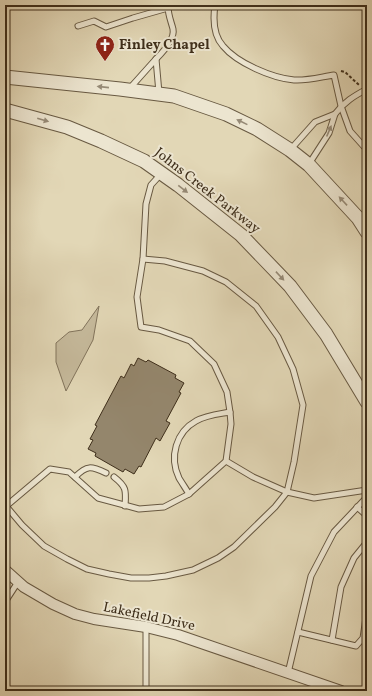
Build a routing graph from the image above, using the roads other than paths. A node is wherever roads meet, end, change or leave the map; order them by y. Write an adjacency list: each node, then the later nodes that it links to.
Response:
1 (214, 5): 9 (lane)
2 (168, 7): 3 (lane); 4 (lane)
3 (78, 26)
4 (156, 59): 7 (lane); 8 (lane)
5 (5, 77): 7 (street, one-way to 5)
6 (367, 89): 9 (lane)
7 (128, 90): 8 (street)
8 (159, 94): 12 (street, one-way to 8)
9 (341, 106): 11 (lane); 13 (lane)
10 (6, 111): 15 (street, Johns Creek Parkway, one-way to 15)
11 (335, 114): 12 (lane); 14 (lane, one-way to 11)
12 (290, 150): 14 (street)
13 (367, 150)
14 (309, 165): 16 (street, one-way to 14)
15 (161, 173): 17 (lane); 18 (street, Johns Creek Parkway, one-way to 18)
16 (367, 232)
17 (143, 259): 19 (lane); 25 (lane)
18 (367, 402)
19 (230, 412): 20 (lane); 26 (lane)
20 (226, 461): 25 (lane); 26 (lane)
21 (106, 473): 22 (lane)
22 (75, 477): 28 (lane); 29 (lane)
23 (114, 477): 28 (lane)
24 (367, 490): 25 (lane)
25 (287, 492): 29 (lane)
26 (189, 494): 28 (lane)
27 (367, 497): 30 (lane)
28 (125, 506)
29 (6, 507)
30 (357, 507): 31 (lane); 38 (lane)
31 (367, 516)
32 (367, 542): 39 (lane)
33 (5, 570): 34 (street, Lakefield Drive)
34 (18, 582): 35 (lane); 37 (street, Lakefield Drive)
35 (5, 602)
36 (367, 611): 39 (lane)
37 (146, 627): 40 (street, Lakefield Drive); 43 (lane)
38 (298, 632): 39 (lane); 40 (lane)
39 (332, 640)
40 (288, 673): 44 (street, Lakefield Drive)
41 (5, 680): 42 (lane)
42 (8, 691)
43 (146, 691)
44 (341, 691)

